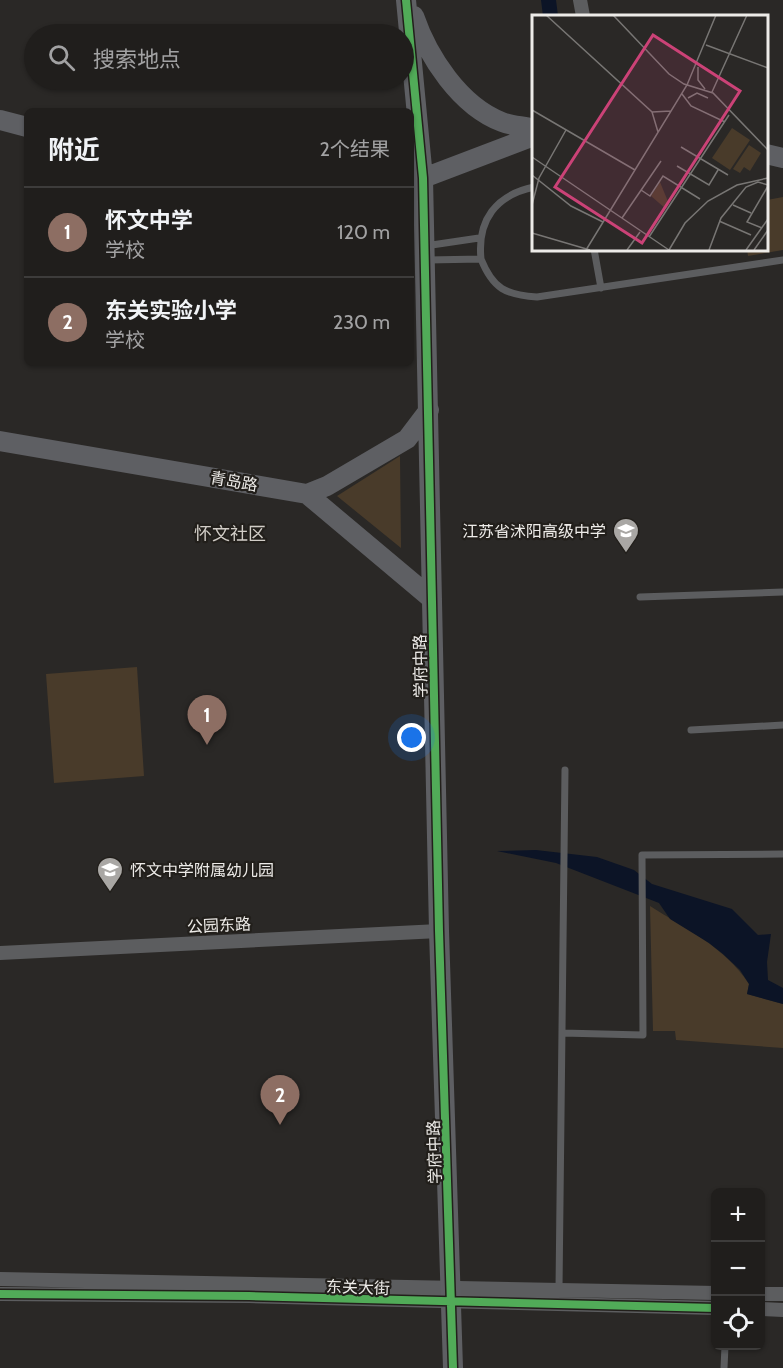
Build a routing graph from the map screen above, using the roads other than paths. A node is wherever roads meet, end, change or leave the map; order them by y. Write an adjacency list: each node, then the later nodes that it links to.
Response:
1 (407, 0): 4 (street, 学府中路); 10 (street)
2 (580, 0): 3 (street)
3 (583, 15)
4 (408, 24)
5 (412, 90): 6 (street, 学府中路)
6 (413, 108)
7 (0, 120): 8 (street)
8 (24, 126)
9 (414, 127): 14 (street, 学府中路)
10 (532, 129)
11 (532, 137): 14 (street)
12 (768, 154): 13 (street)
13 (783, 158)
14 (417, 181): 18 (street, 学府中路)
15 (532, 187): 16 (lane)
16 (479, 238): 18 (lane); 19 (lane)
17 (594, 250): 21 (lane)
18 (425, 253): 19 (lane); 22 (street, 学府中路)
19 (481, 259): 21 (lane)
20 (783, 260): 21 (lane)
21 (601, 288)
22 (429, 410): 24 (street); 27 (street, 学府中路)
23 (0, 441): 24 (street, 青岛路)
24 (307, 494): 27 (street)
25 (783, 592): 26 (lane)
26 (640, 597)
27 (432, 599): 32 (street, 学府中路)
28 (783, 725): 29 (lane)
29 (691, 730)
30 (566, 770): 34 (lane)
31 (783, 854): 34 (lane)
32 (439, 931): 33 (street, 公园东路); 41 (street, 学府中路)
33 (0, 953)
34 (562, 1033): 36 (lane)
35 (0, 1279): 41 (street, 东关大街)
36 (559, 1288): 37 (street, 东关大街); 41 (street, 东关大街)
37 (711, 1293)
38 (0, 1294): 41 (street, 东关大街)
39 (765, 1294): 40 (street)
40 (783, 1294)
41 (452, 1295): 42 (street, 东关大街); 46 (street, 学府中路)
42 (711, 1308)
43 (765, 1309): 44 (street)
44 (783, 1310)
45 (725, 1350): 47 (lane)
46 (453, 1368)
47 (724, 1368)

